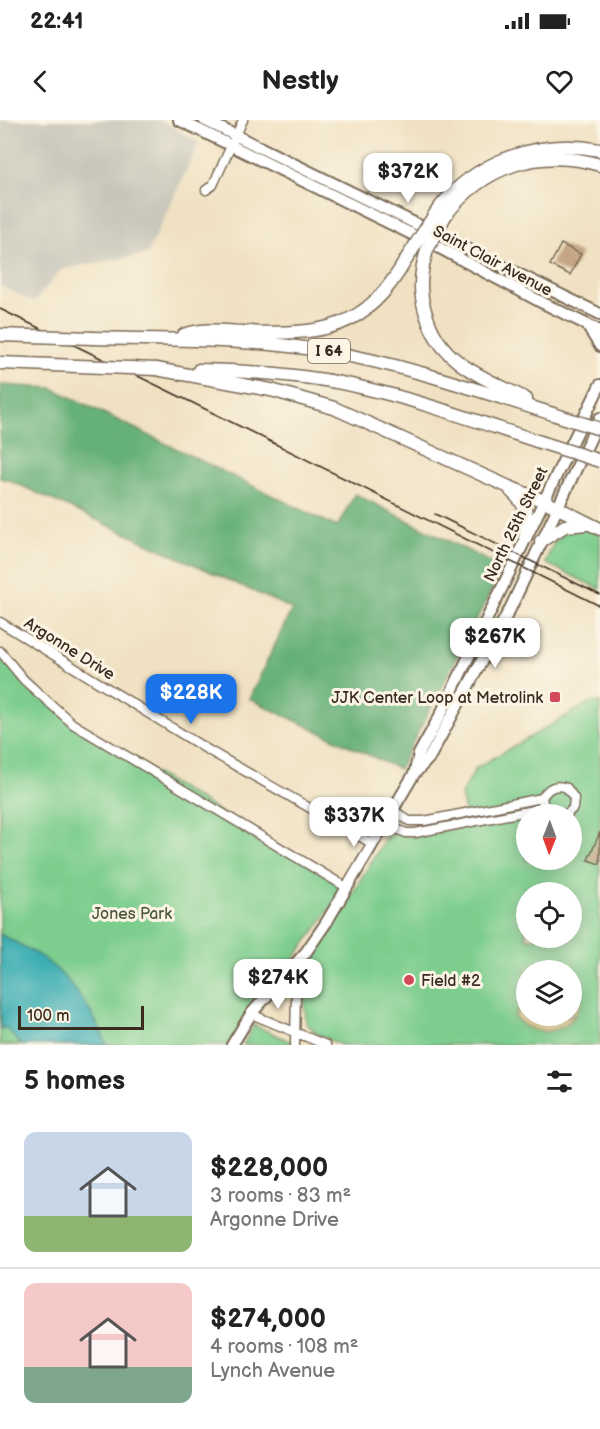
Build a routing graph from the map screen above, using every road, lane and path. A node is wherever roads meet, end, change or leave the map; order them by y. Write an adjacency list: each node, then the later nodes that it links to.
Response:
1 (179, 120): 4 (main road, Saint Clair Avenue)
2 (204, 120): 4 (main road, Saint Clair Avenue)
3 (243, 120): 4 (street)
4 (234, 140): 7 (street); 9 (main road, Saint Clair Avenue); 10 (main road, Saint Clair Avenue)
5 (600, 150): 8 (highway)
6 (600, 165): 8 (highway)
7 (206, 190)
8 (441, 214): 13 (highway, bridge); 18 (highway, bridge)
9 (596, 311)
10 (586, 324): 11 (main road, Saint Clair Avenue); 14 (main road)
11 (600, 331)
12 (0, 335): 13 (highway, I 64, bridge)
13 (176, 339): 18 (highway, I 64)
14 (600, 346)
15 (0, 363): 16 (highway, I 64, bridge)
16 (156, 369): 21 (highway, I 64, bridge); 22 (highway)
17 (600, 385): 23 (main road, North 25th Street)
18 (556, 415): 20 (highway, I 64, bridge)
19 (600, 418): 24 (main road, North 25th Street)
20 (600, 429)
21 (600, 461)
22 (503, 484): 23 (highway); 26 (highway)
23 (544, 501): 24 (highway); 26 (main road, North 25th Street)
24 (557, 507): 25 (highway); 27 (main road, North 25th Street)
25 (595, 527): 27 (highway)
26 (525, 538): 30 (main road, North 25th Street)
27 (541, 541): 30 (main road, North 25th Street)
28 (0, 622): 37 (street, Argonne Drive)
29 (0, 651): 38 (street)
30 (414, 774): 33 (main road, North 25th Street)
31 (546, 804): 32 (street)
32 (573, 804)
33 (393, 810): 34 (street); 36 (main road, North 25th Street)
34 (516, 810)
35 (516, 813): 36 (street)
36 (385, 824): 37 (main road, North 25th Street)
37 (373, 844): 38 (main road, North 25th Street)
38 (346, 887): 39 (main road, North 25th Street)
39 (293, 968): 40 (main road, North 25th Street); 41 (street)
40 (251, 1014): 41 (street); 42 (main road, North 25th Street)
41 (295, 1031): 43 (street); 44 (street)
42 (232, 1045)
43 (295, 1045)
44 (326, 1045)

